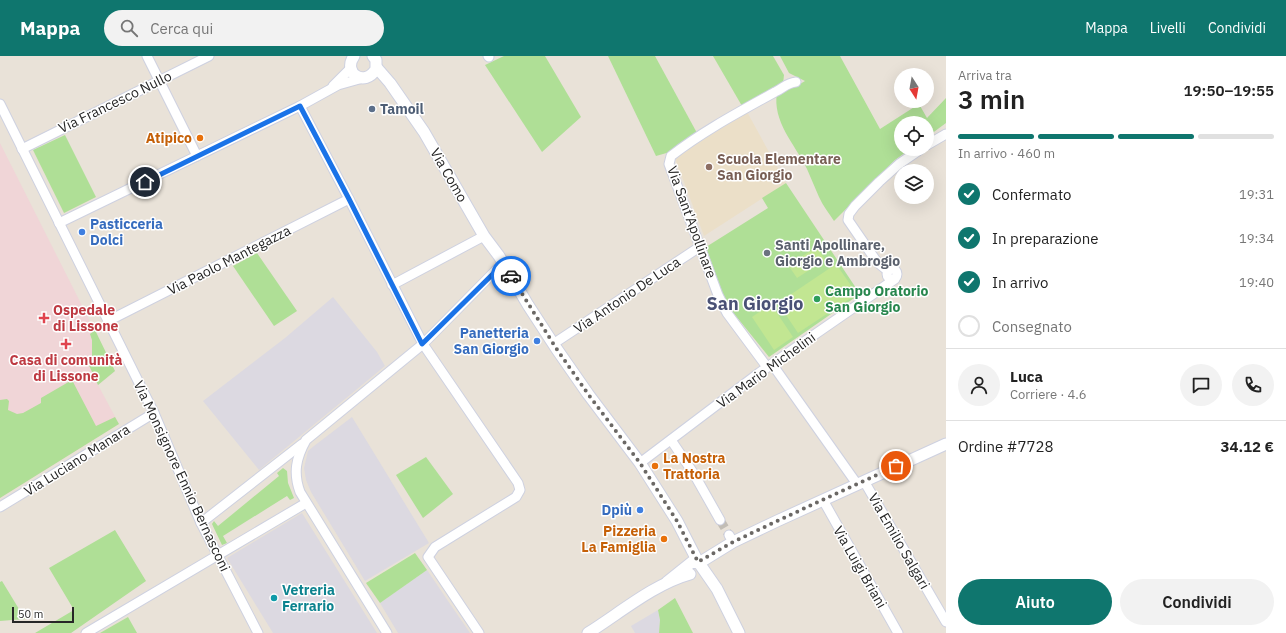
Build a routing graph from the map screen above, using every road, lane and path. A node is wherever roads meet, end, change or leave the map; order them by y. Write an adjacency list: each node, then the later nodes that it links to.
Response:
1 (147, 56): 7 (street)
2 (209, 56): 7 (street, Via Francesco Nullo)
3 (373, 56): 5 (street)
4 (352, 59): 6 (street, Via Como); 9 (street)
5 (377, 68): 6 (street); 10 (street, Via Como)
6 (366, 78): 9 (street); 10 (street, Via Como)
7 (159, 80): 15 (street, Via Francesco Nullo); 16 (street)
8 (796, 82): 21 (street, Via Sant'Apollinare)
9 (329, 89): 12 (street)
10 (398, 94): 20 (street, Via Como)
11 (0, 104): 15 (street, Via Monsignore Ennio Bernasconi)
12 (300, 106): 16 (street); 18 (street)
13 (946, 134): 14 (street)
14 (934, 141)
15 (22, 148): 19 (street, Via Monsignore Ennio Bernasconi)
16 (196, 156): 19 (street)
17 (911, 156): 27 (street, Via Mario Michelini)
18 (349, 199): 23 (street); 24 (street, Via Paolo Mantegazza)
19 (59, 223): 24 (street, Via Monsignore Ennio Bernasconi)
20 (484, 236): 22 (street, Via Como); 23 (street)
21 (700, 246): 26 (street, Via Antonio De Luca); 27 (street, Via Sant'Apollinare)
22 (501, 260): 25 (street); 26 (street, Via Como)
23 (392, 285): 25 (street)
24 (108, 321): 28 (street, Via Monsignore Ennio Bernasconi)
25 (422, 344): 29 (street); 45 (street)
26 (553, 344): 32 (street, Via Como)
27 (770, 366): 30 (street, Via Mario Michelini); 33 (street, Via Emilio Salgari)
28 (154, 413): 36 (street, Via Luciano Manara); 38 (street, Via Monsignore Ennio Bernasconi)
29 (306, 440): 35 (street); 38 (street)
30 (671, 440): 32 (street, Via Mario Michelini); 37 (street)
31 (946, 444): 33 (street)
32 (640, 463): 40 (street, Via Como)
33 (861, 482): 34 (street); 41 (street, Via Emilio Salgari)
34 (822, 500): 40 (street); 48 (street, Via Luigi Briani)
35 (306, 503): 39 (street); 44 (street)
36 (0, 507)
37 (720, 520)
38 (201, 523): 39 (street, Via Monsignore Ennio Bernasconi)
39 (217, 556): 42 (street); 43 (street, Via Monsignore Ennio Bernasconi)
40 (696, 567): 46 (street); 47 (street, Via Como)
41 (946, 622)
42 (86, 633)
43 (258, 633)
44 (387, 633)
45 (479, 633)
46 (588, 633)
47 (739, 633)
48 (898, 633)

